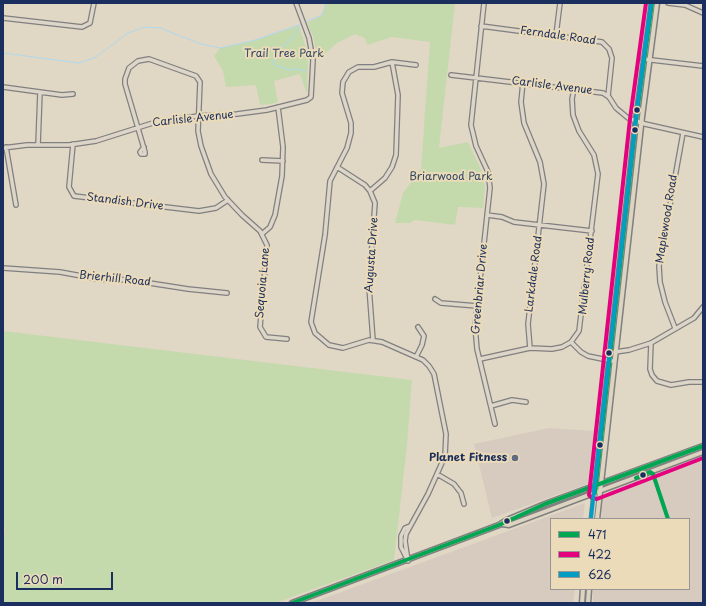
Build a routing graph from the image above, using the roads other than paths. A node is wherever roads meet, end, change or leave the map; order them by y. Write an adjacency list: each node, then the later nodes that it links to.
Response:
1 (94, 3): 10 (street)
2 (296, 3): 26 (street, Carlisle Avenue)
3 (484, 3): 11 (street, Greenbriar Drive)
4 (560, 3): 12 (street)
5 (652, 3): 13 (main road)
6 (657, 3): 14 (main road)
7 (668, 3): 8 (street)
8 (685, 4): 9 (street)
9 (703, 13)
10 (3, 18)
11 (482, 26): 12 (street, Ferndale Road); 19 (street, Greenbriar Drive)
12 (556, 35): 25 (street, Ferndale Road)
13 (643, 59): 14 (street); 28 (main road)
14 (649, 60): 17 (street); 29 (main road)
15 (392, 62): 16 (street); 39 (street); 40 (street)
16 (416, 64)
17 (703, 66)
18 (451, 75): 19 (street, Carlisle Avenue)
19 (476, 77): 20 (street, Carlisle Avenue); 43 (street, Greenbriar Drive)
20 (523, 82): 22 (street, Carlisle Avenue); 44 (street, Larkdale Road)
21 (3, 87): 23 (street)
22 (574, 89): 25 (street, Carlisle Avenue); 45 (street, Mulberry Road)
23 (40, 92): 24 (street); 34 (street)
24 (73, 94)
25 (608, 96): 28 (street, Carlisle Avenue)
26 (278, 107): 27 (street, Carlisle Avenue); 38 (street)
27 (198, 116): 30 (street, Carlisle Avenue); 30 (street, Sequoia Lane); 41 (street, Sequoia Lane)
28 (636, 120): 29 (street, Carlisle Avenue); 62 (main road)
29 (641, 122): 31 (street, Carlisle Avenue); 59 (main road)
30 (138, 127): 33 (street, Carlisle Avenue); 36 (street)
31 (683, 133): 32 (street, Carlisle Avenue); 53 (street, Maplewood Road)
32 (703, 137)
33 (73, 144): 34 (street, Carlisle Avenue); 41 (street, Standish Drive)
34 (38, 145): 35 (street, Carlisle Avenue)
35 (4, 147): 42 (street)
36 (144, 147)
37 (262, 160): 38 (street)
38 (283, 161): 46 (street)
39 (337, 167): 40 (street); 55 (street)
40 (370, 191): 55 (street, Augusta Drive)
41 (228, 200): 46 (street, Sequoia Lane)
42 (16, 205)
43 (487, 215): 44 (street); 50 (street, Greenbriar Drive)
44 (540, 225): 45 (street); 58 (street, Larkdale Road)
45 (592, 231): 56 (street, Mulberry Road)
46 (262, 234): 54 (street, Sequoia Lane)
47 (3, 268): 48 (street, Brierhill Road)
48 (227, 293)
49 (435, 299): 50 (street)
50 (477, 306): 61 (street, Greenbriar Drive)
51 (703, 307): 53 (street)
52 (418, 327): 60 (street)
53 (675, 328): 57 (street)
54 (287, 339)
55 (373, 340): 60 (street)
56 (571, 342): 58 (street); 62 (street)
57 (652, 343): 59 (street); 64 (street)
58 (530, 348): 61 (street)
59 (615, 352): 63 (main road)
60 (416, 357): 70 (street)
61 (480, 359): 66 (street, Greenbriar Drive)
62 (609, 361): 63 (street); 72 (main road)
63 (614, 362): 71 (main road)
64 (703, 382)
65 (526, 402): 66 (street)
66 (491, 406): 67 (street, Greenbriar Drive)
67 (496, 424)
68 (703, 446): 71 (main road)
69 (703, 452): 73 (main road)
70 (437, 474): 75 (street); 79 (street)
71 (602, 483): 72 (main road); 73 (main road)
72 (596, 485): 74 (main road); 78 (main road)
73 (601, 490): 74 (main road); 77 (main road)
74 (595, 493): 76 (main road); 78 (main road)
75 (464, 504)
76 (592, 518)
77 (597, 518)
78 (502, 524): 79 (main road)
79 (408, 561): 82 (main road)
80 (583, 590): 83 (main road)
81 (589, 590): 84 (main road)
82 (292, 603)
83 (582, 603)
84 (588, 603)

